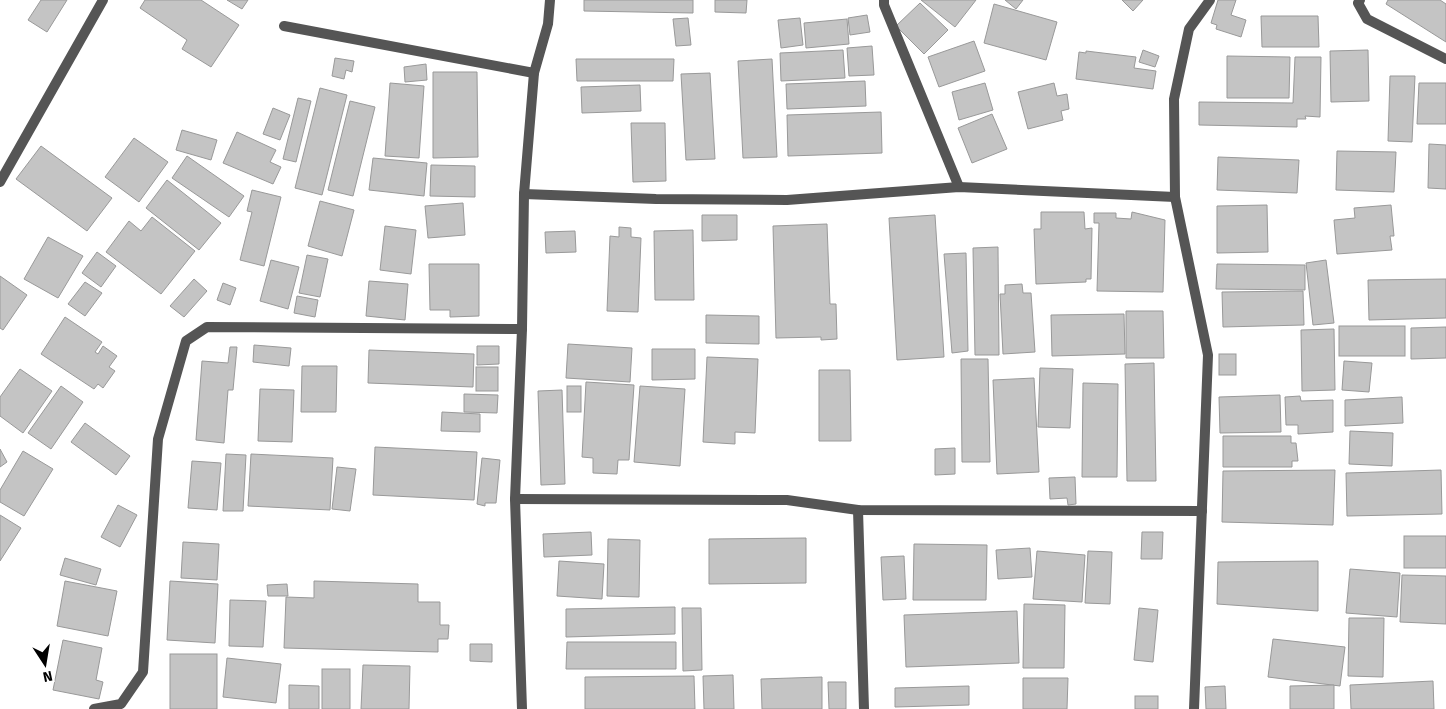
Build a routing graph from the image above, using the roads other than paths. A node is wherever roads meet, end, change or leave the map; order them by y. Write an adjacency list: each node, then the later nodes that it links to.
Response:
1 (103, 0): 9 (street)
2 (550, 0): 8 (street)
3 (884, 0): 10 (street)
4 (1210, 0): 12 (street)
5 (1360, 0): 7 (street)
6 (284, 26): 8 (street)
7 (1446, 59)
8 (534, 73): 11 (street)
9 (0, 182)
10 (959, 187): 11 (street); 12 (street)
11 (524, 194): 13 (street)
12 (1175, 198): 16 (street)
13 (522, 329): 14 (street); 17 (street)
14 (515, 499): 15 (street); 18 (street)
15 (858, 510): 16 (street); 19 (street)
16 (1202, 511): 20 (street)
17 (94, 709)
18 (522, 709)
19 (864, 709)
20 (1194, 709)

